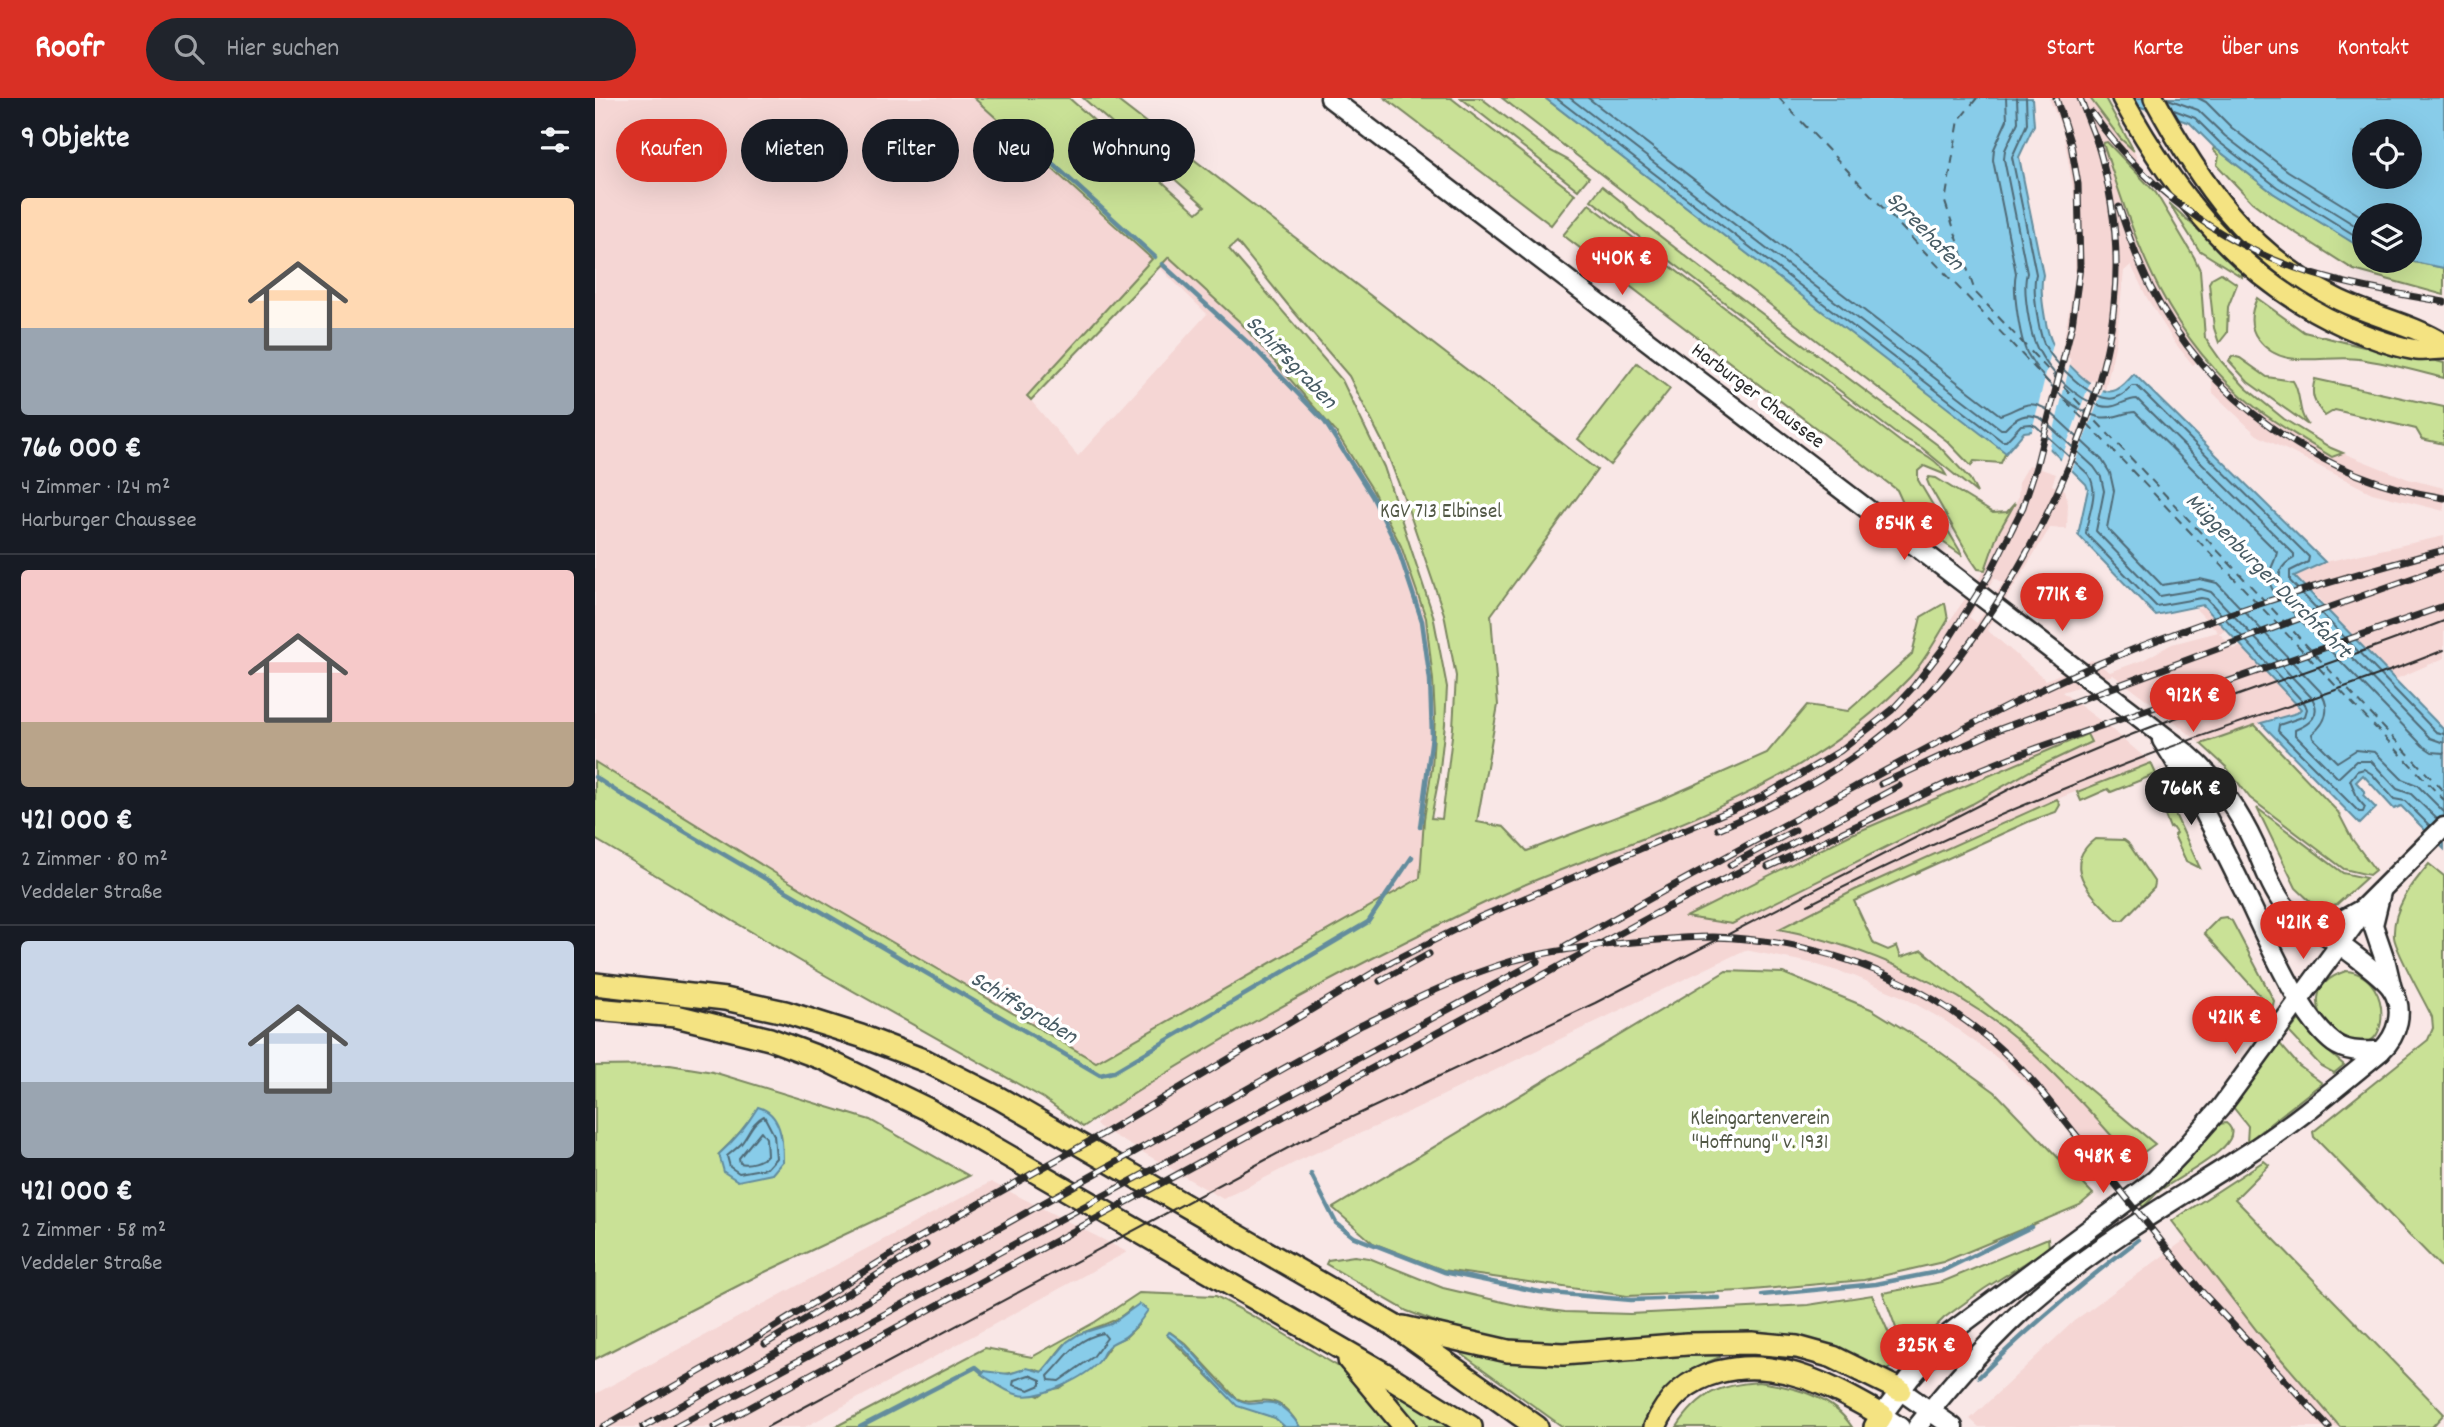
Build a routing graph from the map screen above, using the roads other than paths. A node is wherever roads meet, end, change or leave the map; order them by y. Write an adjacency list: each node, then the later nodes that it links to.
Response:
1 (1330, 98): 5 (main road, Harburger Chaussee)
2 (2154, 98): 4 (main road)
3 (2124, 101): 4 (main road)
4 (2444, 346)
5 (2157, 732): 9 (main road, Harburger Chaussee); 13 (main road, Harburger Chaussee)
6 (2444, 827): 7 (main road)
7 (2382, 888): 8 (main road); 12 (main road)
8 (2362, 909): 9 (main road); 10 (main road)
9 (2316, 929): 10 (main road, Harburger Chaussee)
10 (2339, 946): 12 (main road); 13 (main road)
11 (595, 984): 16 (highway)
12 (2392, 989): 15 (main road)
13 (2300, 1000): 15 (main road); 18 (main road)
14 (595, 1009): 17 (highway)
15 (2381, 1051): 19 (main road)
16 (1393, 1325): 18 (highway); 23 (highway)
17 (1336, 1346): 21 (highway); 22 (highway)
18 (1900, 1390): 19 (main road); 20 (main road)
19 (1930, 1410): 25 (main road); 26 (main road)
20 (1886, 1423): 24 (highway)
21 (1405, 1427)
22 (1471, 1427)
23 (1537, 1427)
24 (1655, 1427)
25 (1917, 1427)
26 (1953, 1427)

